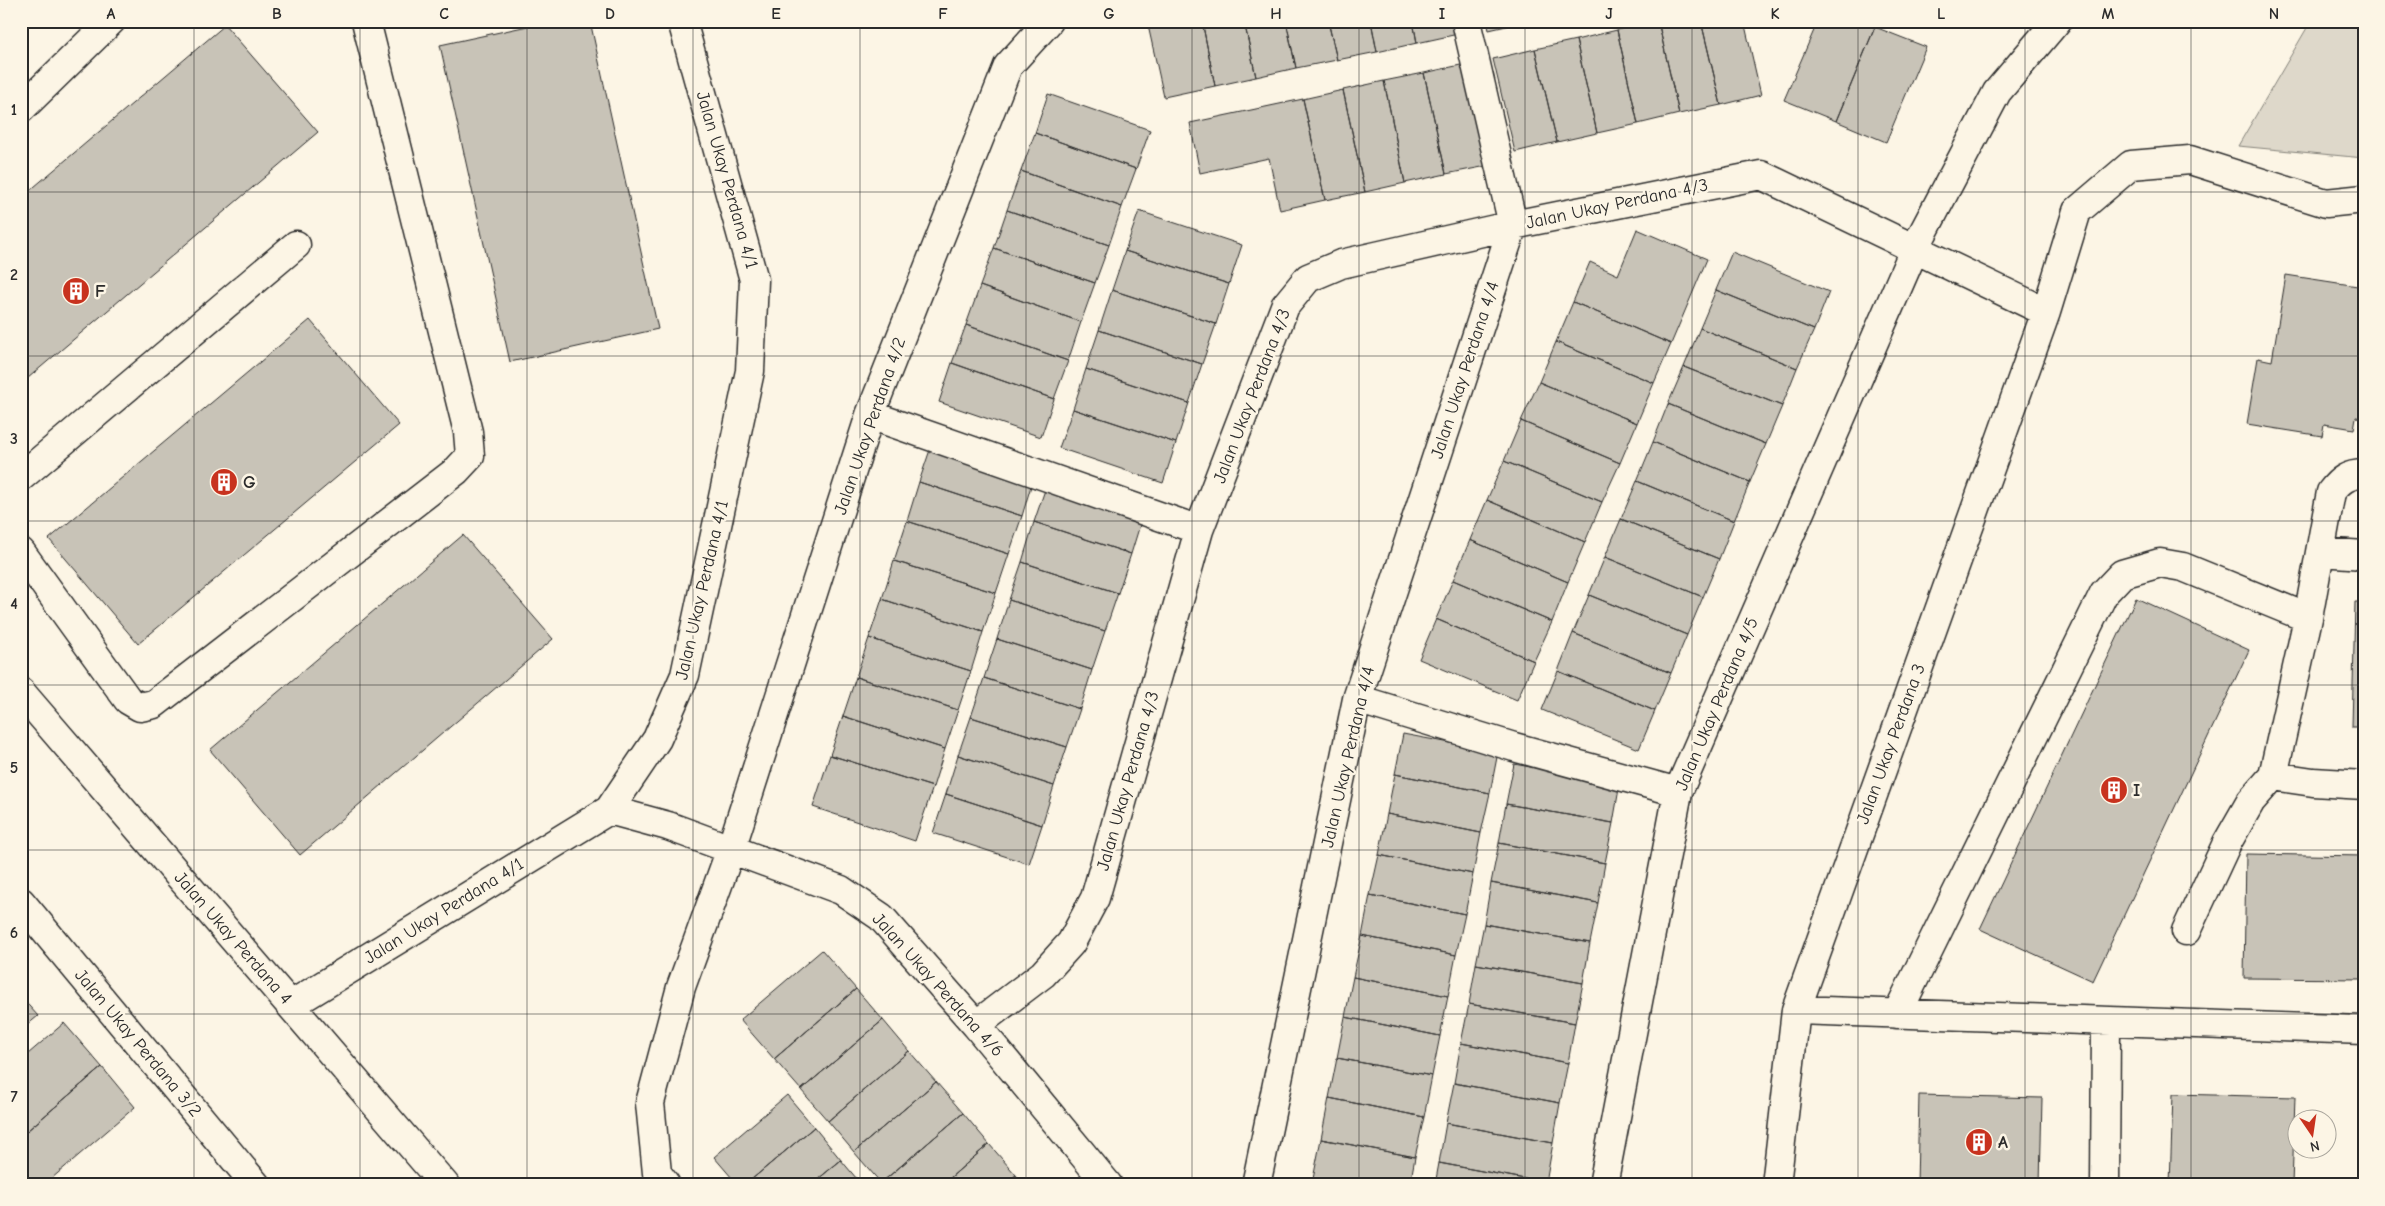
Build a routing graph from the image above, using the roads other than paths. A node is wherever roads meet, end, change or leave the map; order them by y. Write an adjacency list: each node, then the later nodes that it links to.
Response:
1 (111, 21): 7 (street)
2 (366, 21): 17 (street)
3 (682, 21): 26 (street, Jalan Ukay Perdana 4/1)
4 (1049, 21): 13 (street, Jalan Ukay Perdana 4/2)
5 (1466, 21): 9 (street)
6 (2057, 21): 11 (street)
7 (21, 109)
8 (2364, 199): 12 (street, Jalan Ukay Perdana 3)
9 (1513, 225): 11 (street, Jalan Ukay Perdana 4/3); 16 (street, Jalan Ukay Perdana 4/3); 22 (street, Jalan Ukay Perdana 4/4)
10 (296, 246): 15 (street)
11 (1914, 250): 12 (street, Jalan Ukay Perdana 4/3); 25 (street, Jalan Ukay Perdana 4/5)
12 (2046, 312): 31 (street, Jalan Ukay Perdana 3)
13 (870, 415): 16 (street); 27 (street, Jalan Ukay Perdana 4/2)
14 (2364, 474): 18 (street)
15 (21, 477)
16 (1199, 530): 34 (street, Jalan Ukay Perdana 4/3)
17 (21, 552)
18 (2320, 552): 19 (street); 20 (street)
19 (2364, 555)
20 (2308, 618): 23 (street); 32 (street)
21 (21, 692): 30 (street, Jalan Ukay Perdana 4)
22 (1357, 699): 25 (street); 40 (street, Jalan Ukay Perdana 4/4)
23 (2273, 776): 24 (street); 29 (street)
24 (2364, 786)
25 (1678, 792): 41 (street, Jalan Ukay Perdana 4/5)
26 (609, 810): 27 (street, Jalan Ukay Perdana 4/6); 30 (street, Jalan Ukay Perdana 4/1)
27 (731, 849): 34 (street, Jalan Ukay Perdana 4/6); 38 (street, Jalan Ukay Perdana 4/2)
28 (21, 902): 36 (street, Jalan Ukay Perdana 3/2)
29 (2186, 931)
30 (291, 1005): 37 (street, Jalan Ukay Perdana 4)
31 (1796, 1010): 32 (street); 42 (street, Jalan Ukay Perdana 3)
32 (1897, 1014): 33 (street)
33 (2106, 1023): 35 (street); 43 (street)
34 (976, 1025): 39 (street, Jalan Ukay Perdana 4/6)
35 (2364, 1030)
36 (256, 1185)
37 (445, 1185)
38 (666, 1185)
39 (1108, 1185)
40 (1256, 1185)
41 (1603, 1185)
42 (1776, 1185)
43 (2105, 1185)

